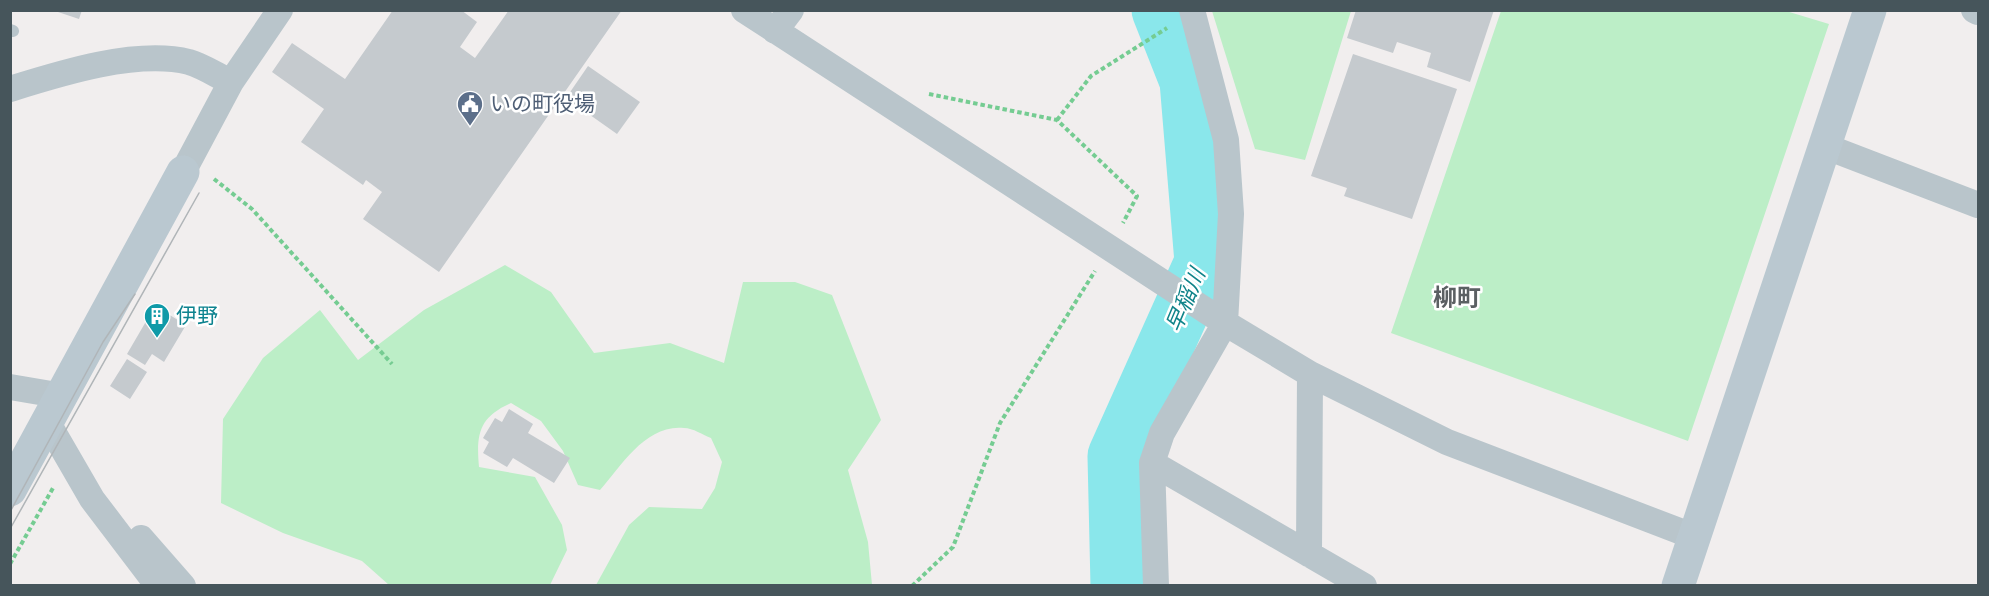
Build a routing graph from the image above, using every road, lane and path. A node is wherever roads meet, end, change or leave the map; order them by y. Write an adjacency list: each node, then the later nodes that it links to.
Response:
1 (280, 10): 9 (street)
2 (744, 10): 8 (street)
3 (791, 10): 8 (street)
4 (1870, 10): 13 (street)
5 (1974, 10): 7 (street)
6 (1192, 11): 12 (path); 17 (street)
7 (1978, 12)
8 (775, 31): 16 (street)
9 (231, 82): 10 (street); 14 (street)
10 (10, 88)
11 (917, 91): 12 (path)
12 (1057, 120): 16 (path)
13 (1827, 147): 15 (street); 26 (street)
14 (186, 166): 18 (path); 21 (street)
15 (1978, 205)
16 (1110, 247): 17 (street); 31 (path)
17 (1225, 322): 19 (street); 23 (street)
18 (392, 364)
19 (1310, 374): 26 (street); 27 (street)
20 (10, 387): 21 (street)
21 (56, 410): 22 (street); 24 (street)
22 (69, 459): 25 (street); 28 (path)
23 (1152, 463): 27 (street); 32 (street)
24 (10, 490)
25 (92, 499): 29 (street); 30 (street)
26 (1695, 537): 34 (street)
27 (1309, 554): 33 (street)
28 (10, 564)
29 (158, 585)
30 (183, 585)
31 (912, 585)
32 (1156, 585)
33 (1364, 585)
34 (1678, 585)

